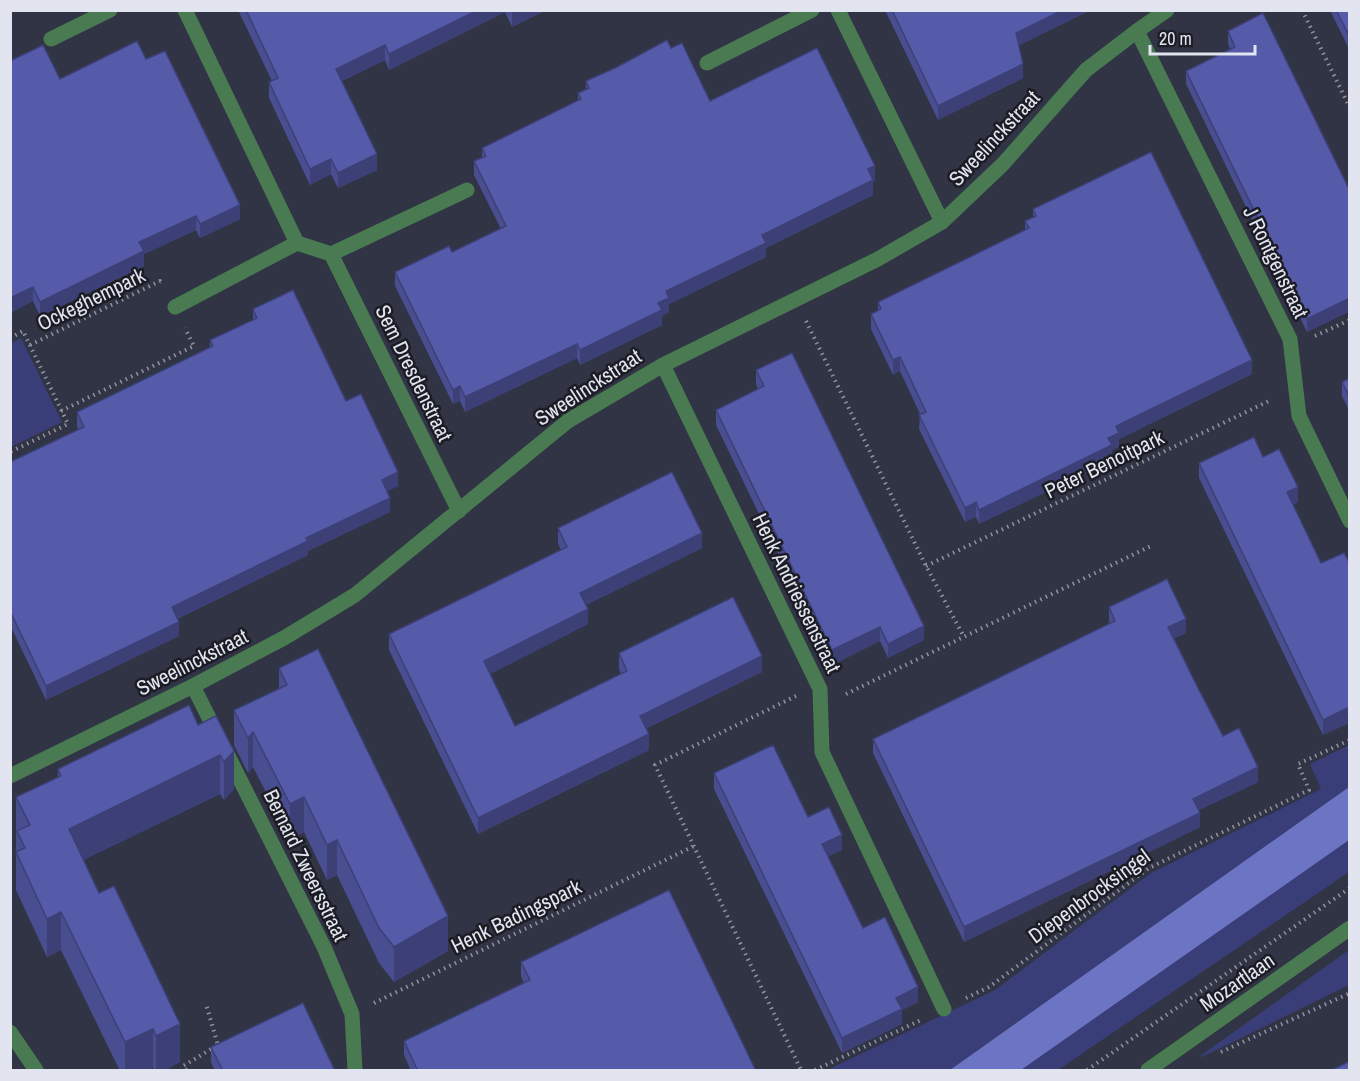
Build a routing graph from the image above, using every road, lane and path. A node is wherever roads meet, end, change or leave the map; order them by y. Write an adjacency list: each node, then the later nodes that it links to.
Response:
1 (110, 10): 8 (street)
2 (184, 10): 13 (street)
3 (812, 10): 9 (street)
4 (837, 10): 12 (street)
5 (1167, 10): 7 (street, Sweelinckstraat)
6 (1302, 10): 10 (path)
7 (1137, 31): 12 (street, Sweelinckstraat); 20 (street, J Rontgenstraat)
8 (51, 39)
9 (706, 63)
10 (1350, 108)
11 (466, 190): 14 (street)
12 (942, 222): 15 (street, Sweelinckstraat)
13 (297, 243): 14 (street); 16 (street)
14 (332, 254): 25 (street, Sem Dresdenstraat)
15 (796, 299): 21 (street, Sweelinckstraat); 28 (path)
16 (175, 307): 19 (path, Ockeghempark); 23 (path, Ockeghempark)
17 (1350, 320): 20 (path)
18 (10, 338): 19 (path, Ockeghempark)
19 (30, 345): 23 (path, Ockeghempark)
20 (1291, 347): 22 (street, J Rontgenstraat)
21 (663, 364): 25 (street, Sweelinckstraat); 30 (street, Henk Andriessenstraat)
22 (1295, 389): 26 (street, J Rontgenstraat); 28 (path, Peter Benoitpark)
23 (62, 411): 24 (path)
24 (10, 452)
25 (459, 511): 31 (street, Sweelinckstraat)
26 (1350, 521)
27 (1153, 545): 29 (path)
28 (926, 566): 29 (path)
29 (964, 636): 32 (path)
30 (818, 685): 32 (street, Henk Andriessenstraat); 35 (path)
31 (193, 687): 34 (street, Sweelinckstraat); 41 (street, Bernard Zweersstraat)
32 (822, 706): 40 (street, Henk Andriessenstraat)
33 (1350, 740): 40 (path, Diepenbrocksingel)
34 (10, 776)
35 (694, 846): 41 (path, Henk Badingspark); 47 (path)
36 (1350, 888): 49 (path)
37 (1350, 928): 50 (street, Mozartlaan)
38 (1350, 993): 43 (path)
39 (206, 1004): 45 (path)
40 (944, 1009): 48 (path, Diepenbrocksingel)
41 (352, 1014): 46 (street, Bernard Zweersstraat)
42 (10, 1032): 44 (street)
43 (1216, 1055)
44 (36, 1071)
45 (186, 1071)
46 (355, 1071)
47 (801, 1071)
48 (815, 1071)
49 (1087, 1071)
50 (1148, 1071)

